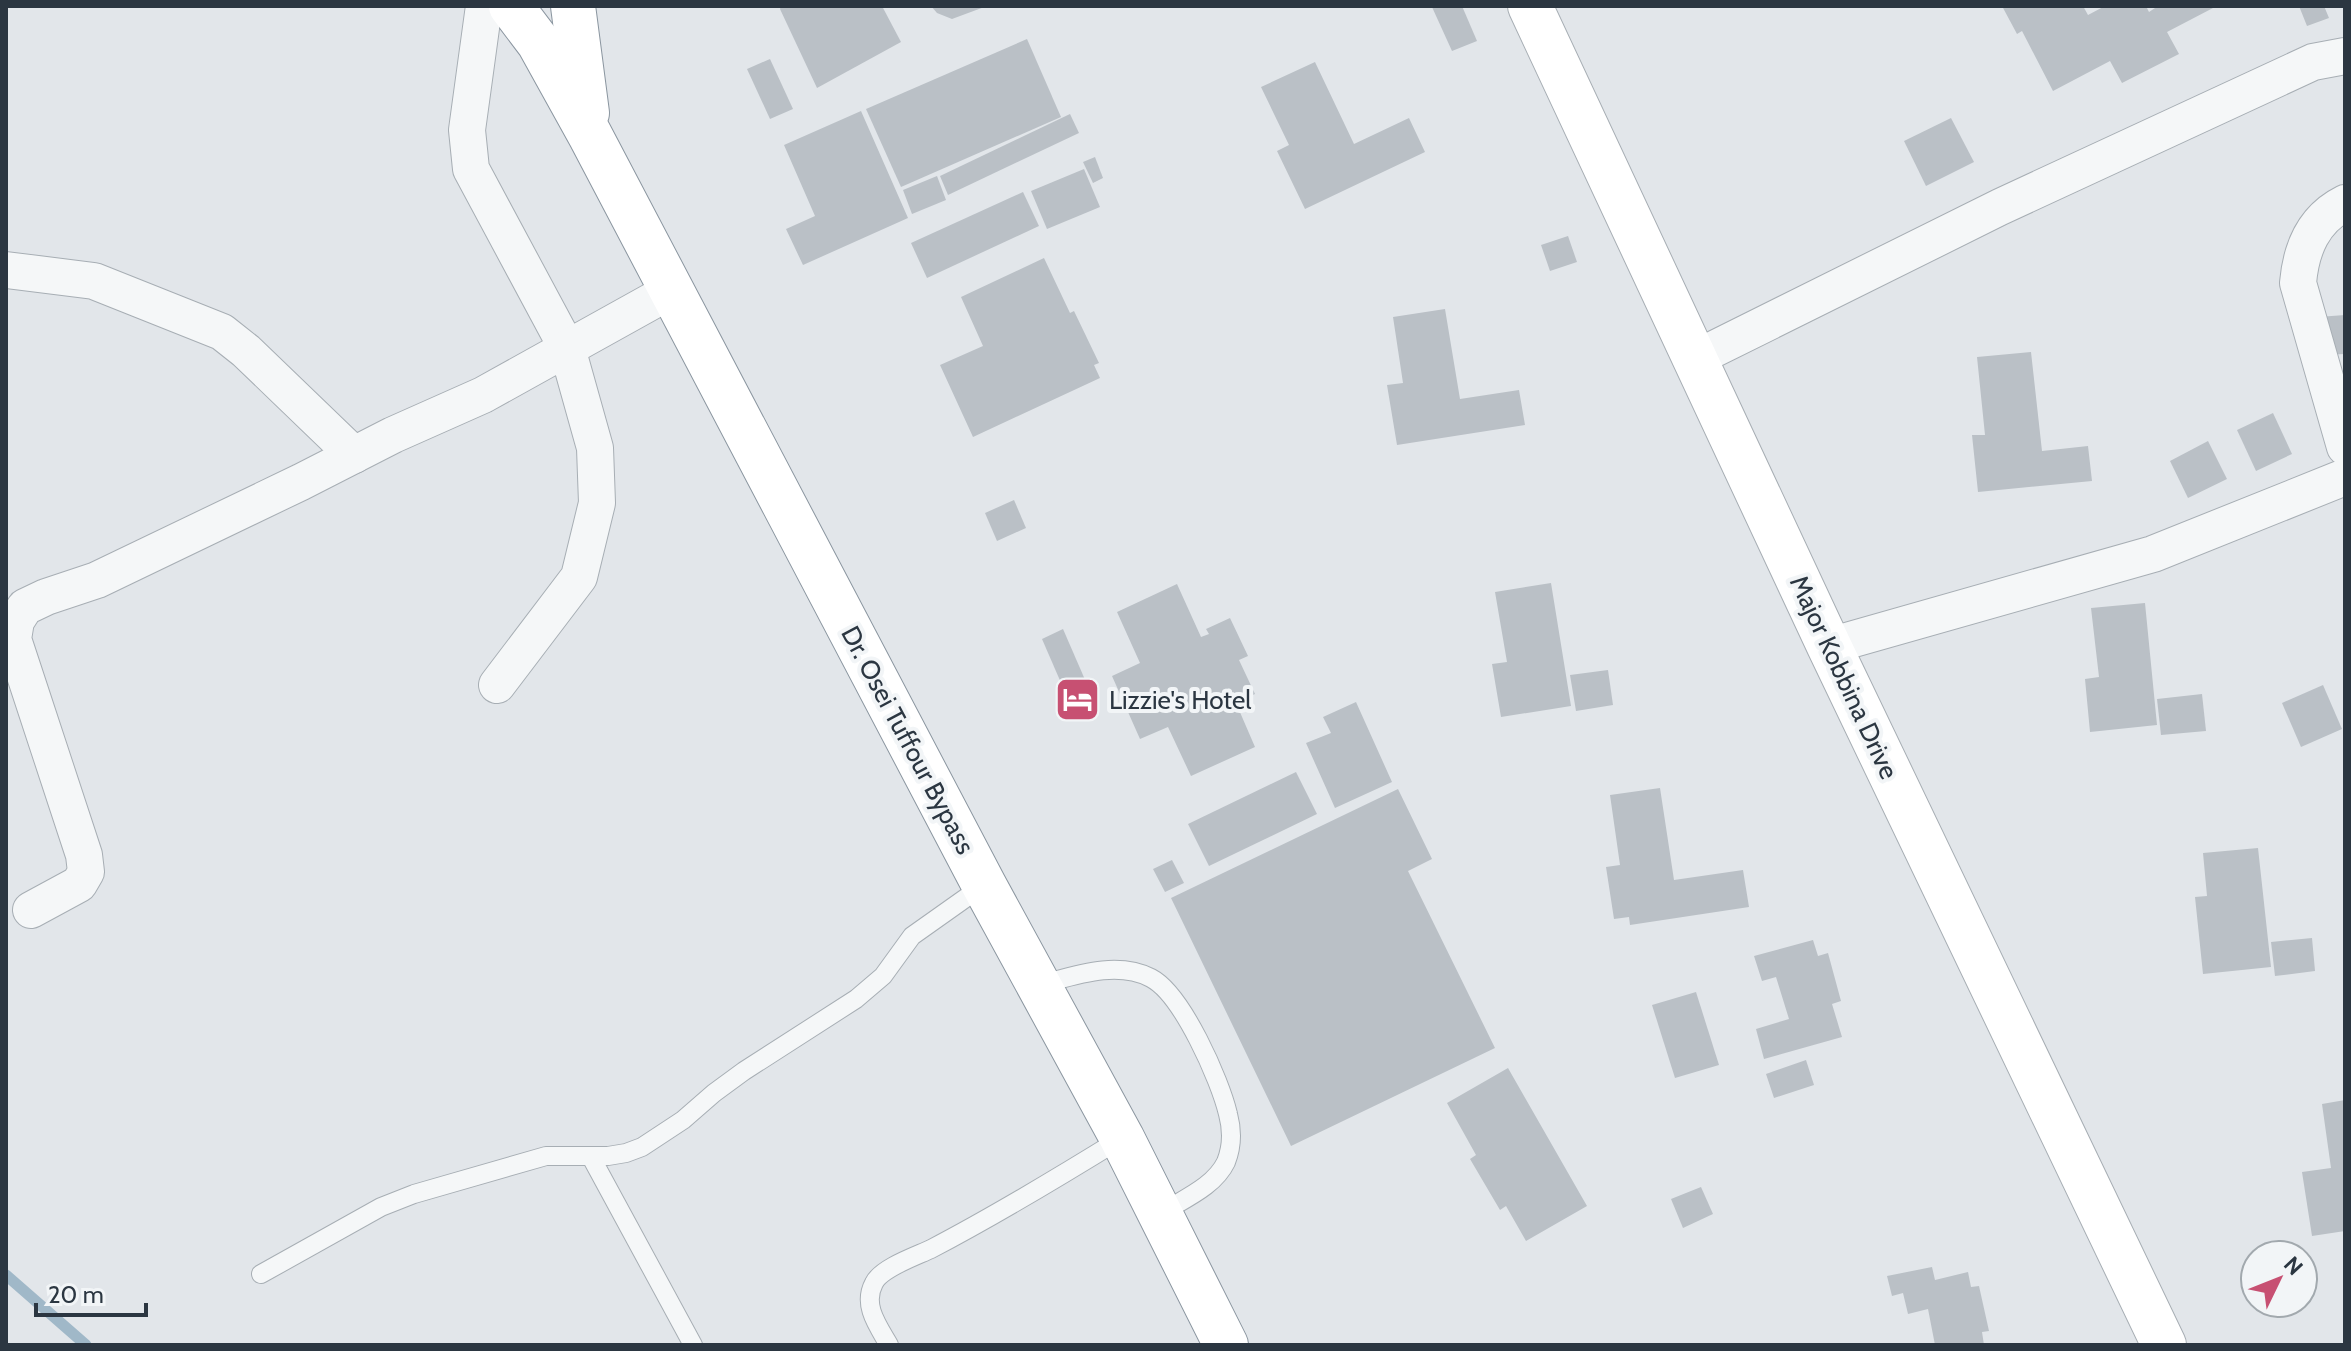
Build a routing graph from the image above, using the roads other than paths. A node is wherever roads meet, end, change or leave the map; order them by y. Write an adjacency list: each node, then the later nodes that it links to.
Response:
1 (483, 6): 6 (main road); 10 (street)
2 (511, 6): 6 (main road, Dr. Osei Tuffour Bypass)
3 (573, 6): 6 (main road, Dr. Osei Tuffour Bypass)
4 (1530, 6): 11 (main road, Major Kobbina Drive)
5 (2345, 56): 11 (street)
6 (581, 119): 9 (main road, Dr. Osei Tuffour Bypass)
7 (2345, 203): 12 (street)
8 (6, 270): 13 (street)
9 (672, 290): 10 (street); 17 (main road, Dr. Osei Tuffour Bypass)
10 (567, 348): 13 (street); 16 (street)
11 (1694, 359): 15 (main road, Major Kobbina Drive)
12 (2345, 447)
13 (354, 455): 18 (street)
14 (2345, 477): 15 (street)
15 (1829, 646): 27 (main road, Major Kobbina Drive)
16 (497, 685)
17 (984, 885): 19 (main road, Dr. Osei Tuffour Bypass); 21 (lane)
18 (31, 910)
19 (1039, 985): 20 (main road, Dr. Osei Tuffour Bypass); 22 (lane)
20 (1122, 1138): 22 (main road, Dr. Osei Tuffour Bypass); 25 (lane)
21 (591, 1157): 23 (lane); 24 (lane)
22 (1160, 1214): 26 (main road, Dr. Osei Tuffour Bypass)
23 (261, 1274)
24 (693, 1345)
25 (889, 1345)
26 (1226, 1345)
27 (2164, 1345)

